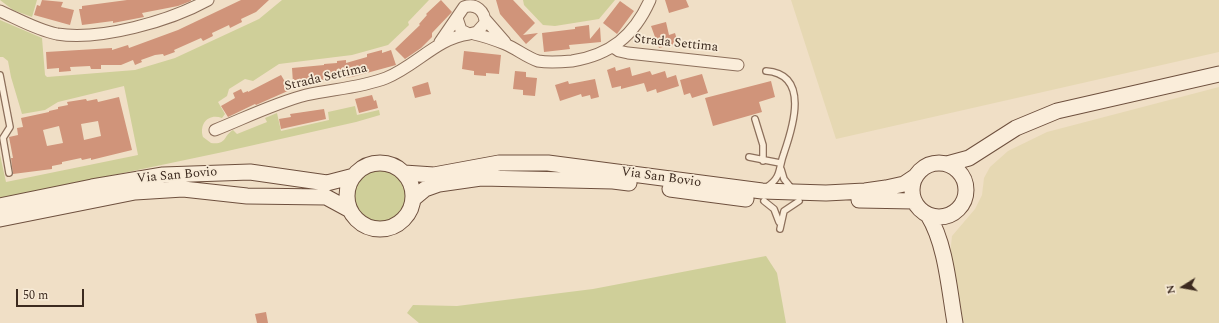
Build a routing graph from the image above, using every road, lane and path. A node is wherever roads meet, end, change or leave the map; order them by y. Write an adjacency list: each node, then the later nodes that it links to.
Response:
1 (208, 0): 5 (street)
2 (477, 0): 6 (street, Strada Settima)
3 (650, 0): 11 (street, Strada Settima)
4 (465, 4): 6 (street, Strada Settima); 7 (street, Strada Settima)
5 (0, 11)
6 (484, 15): 8 (street); 9 (street, Strada Settima)
7 (457, 18): 8 (street); 10 (street, Strada Settima)
8 (471, 34): 9 (street, Strada Settima); 10 (street, Strada Settima)
9 (506, 44): 11 (street, Strada Settima)
10 (438, 45): 17 (street, Strada Settima)
11 (613, 47): 12 (street, Strada Settima)
12 (738, 65)
13 (766, 71): 21 (lane)
14 (0, 74): 23 (lane)
15 (1219, 74): 18 (main road)
16 (755, 119): 20 (lane)
17 (215, 130)
18 (981, 152): 22 (main road, Via San Bovio); 27 (main road)
19 (749, 158): 20 (lane)
20 (763, 161): 21 (lane)
21 (780, 163): 28 (lane); 29 (lane)
22 (947, 164): 26 (main road, Via San Bovio); 27 (main road)
23 (9, 173)
24 (404, 173): 25 (main road, Via San Bovio); 28 (main road, Via San Bovio); 30 (main road)
25 (354, 176): 32 (main road, Via San Bovio); 33 (main road)
26 (916, 176): 29 (main road, Via San Bovio); 31 (main road)
27 (966, 183): 35 (main road)
28 (763, 196): 29 (main road, Via San Bovio); 29 (lane); 30 (main road, Via San Bovio)
29 (797, 197): 31 (main road, Via San Bovio)
30 (413, 199): 33 (main road, Via San Bovio)
31 (914, 201): 34 (main road)
32 (0, 206)
33 (350, 210): 36 (main road, Via San Bovio)
34 (928, 215): 35 (main road); 37 (main road)
35 (948, 216): 37 (main road)
36 (0, 219)
37 (941, 248): 38 (main road)
38 (955, 323)

